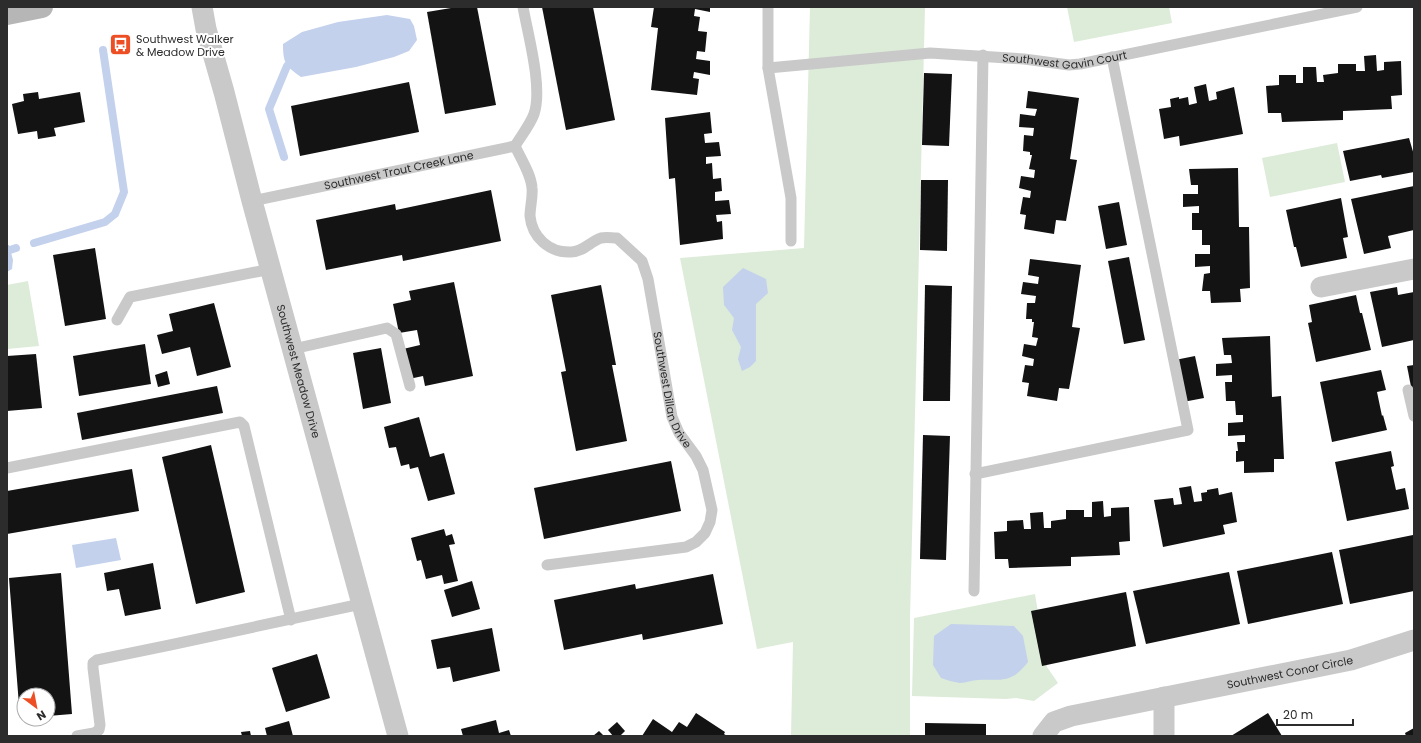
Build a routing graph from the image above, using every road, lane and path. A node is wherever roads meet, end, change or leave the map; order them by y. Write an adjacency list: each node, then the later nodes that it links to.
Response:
1 (42, 7): 6 (main road)
2 (202, 7): 11 (street, Southwest Meadow Drive)
3 (523, 7): 10 (lane)
4 (768, 7): 9 (lane)
5 (1357, 7): 8 (lane, Southwest Gavin Court)
6 (7, 14)
7 (982, 55): 8 (lane, Southwest Gavin Court); 9 (lane, Southwest Gavin Court); 22 (lane)
8 (1112, 57): 22 (lane)
9 (768, 68): 12 (lane)
10 (515, 146): 11 (lane, Southwest Trout Creek Lane); 23 (lane, Southwest Dillan Drive)
11 (252, 201): 13 (street, Southwest Meadow Drive)
12 (791, 241)
13 (271, 269): 16 (lane); 17 (street, Southwest Meadow Drive)
14 (1414, 269): 15 (street)
15 (1321, 287)
16 (117, 320)
17 (293, 349): 18 (lane); 25 (street, Southwest Meadow Drive)
18 (410, 386)
19 (1408, 390): 20 (lane)
20 (1414, 416)
21 (7, 468): 26 (lane)
22 (975, 474): 24 (lane)
23 (547, 565)
24 (974, 591)
25 (361, 604): 26 (lane); 30 (street, Southwest Meadow Drive)
26 (291, 620): 29 (lane)
27 (1414, 640): 28 (street, Southwest Conor Circle)
28 (1164, 697): 31 (street, Southwest Conor Circle); 32 (street)
29 (77, 736)
30 (398, 736)
31 (1043, 736)
32 (1164, 736)

